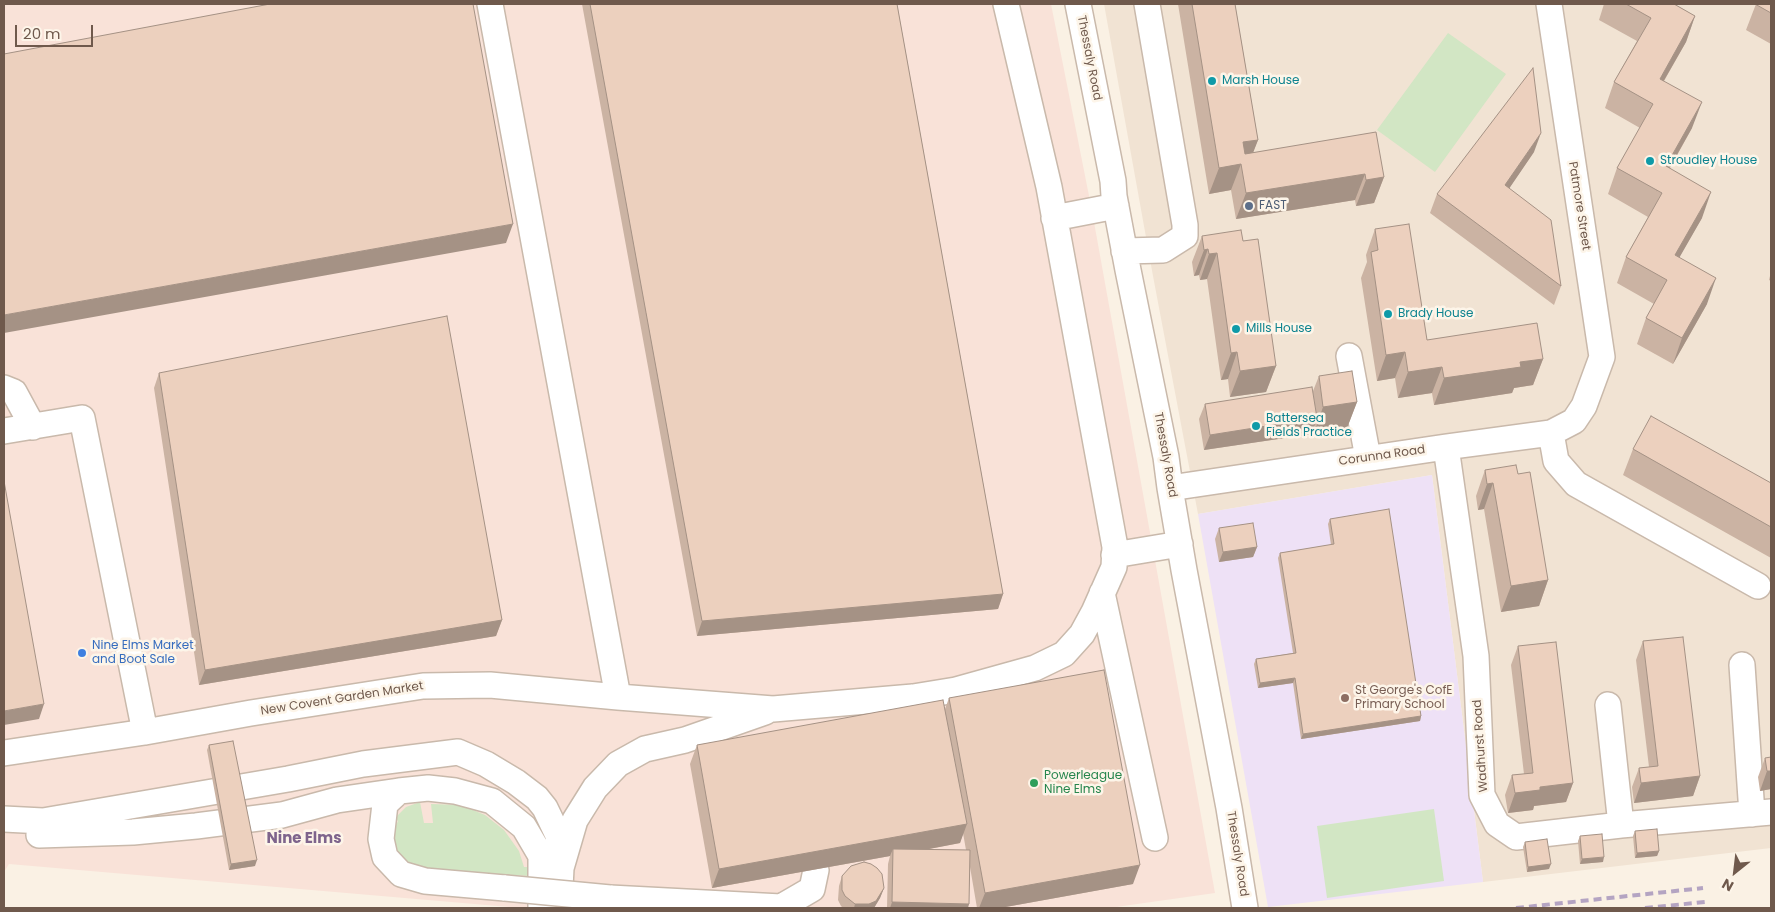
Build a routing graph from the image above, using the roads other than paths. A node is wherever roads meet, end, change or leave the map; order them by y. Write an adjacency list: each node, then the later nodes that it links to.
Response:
1 (490, 4): 23 (street)
2 (1006, 4): 7 (street, New Covent Garden Market)
3 (1078, 4): 6 (street, Thessaly Road)
4 (1147, 4): 8 (street)
5 (1549, 4): 11 (street, Patmore Street)
6 (1116, 206): 7 (street); 8 (street, Thessaly Road)
7 (1054, 218): 19 (street, New Covent Garden Market)
8 (1124, 251): 17 (street, Thessaly Road)
9 (1349, 356): 16 (street)
10 (4, 388): 12 (street)
11 (1584, 406): 14 (street, Corunna Road)
12 (32, 427): 13 (street); 26 (street)
13 (4, 432)
14 (1551, 433): 15 (street, Corunna Road); 20 (street)
15 (1446, 446): 16 (street, Corunna Road); 31 (street, Wadhurst Road)
16 (1368, 458): 17 (street, Corunna Road)
17 (1170, 488): 18 (street, Thessaly Road)
18 (1180, 544): 19 (street); 38 (street, Thessaly Road)
19 (1114, 555): 21 (street, New Covent Garden Market)
20 (1758, 586)
21 (1102, 593): 25 (street, New Covent Garden Market); 33 (street)
22 (1742, 666): 29 (street)
23 (618, 697): 25 (street, New Covent Garden Market); 26 (street, New Covent Garden Market)
24 (1608, 705): 31 (street)
25 (773, 709): 34 (street, New Covent Garden Market)
26 (145, 732): 27 (street, New Covent Garden Market)
27 (4, 753)
28 (399, 791): 32 (street); 35 (street, bridge); 36 (street)
29 (1761, 813): 31 (street, Wadhurst Road)
30 (4, 819): 34 (street)
31 (1621, 825)
32 (4, 836)
33 (1155, 838)
34 (561, 868): 37 (street, New Covent Garden Market)
35 (816, 870)
36 (540, 908)
37 (559, 908)
38 (1246, 908)

